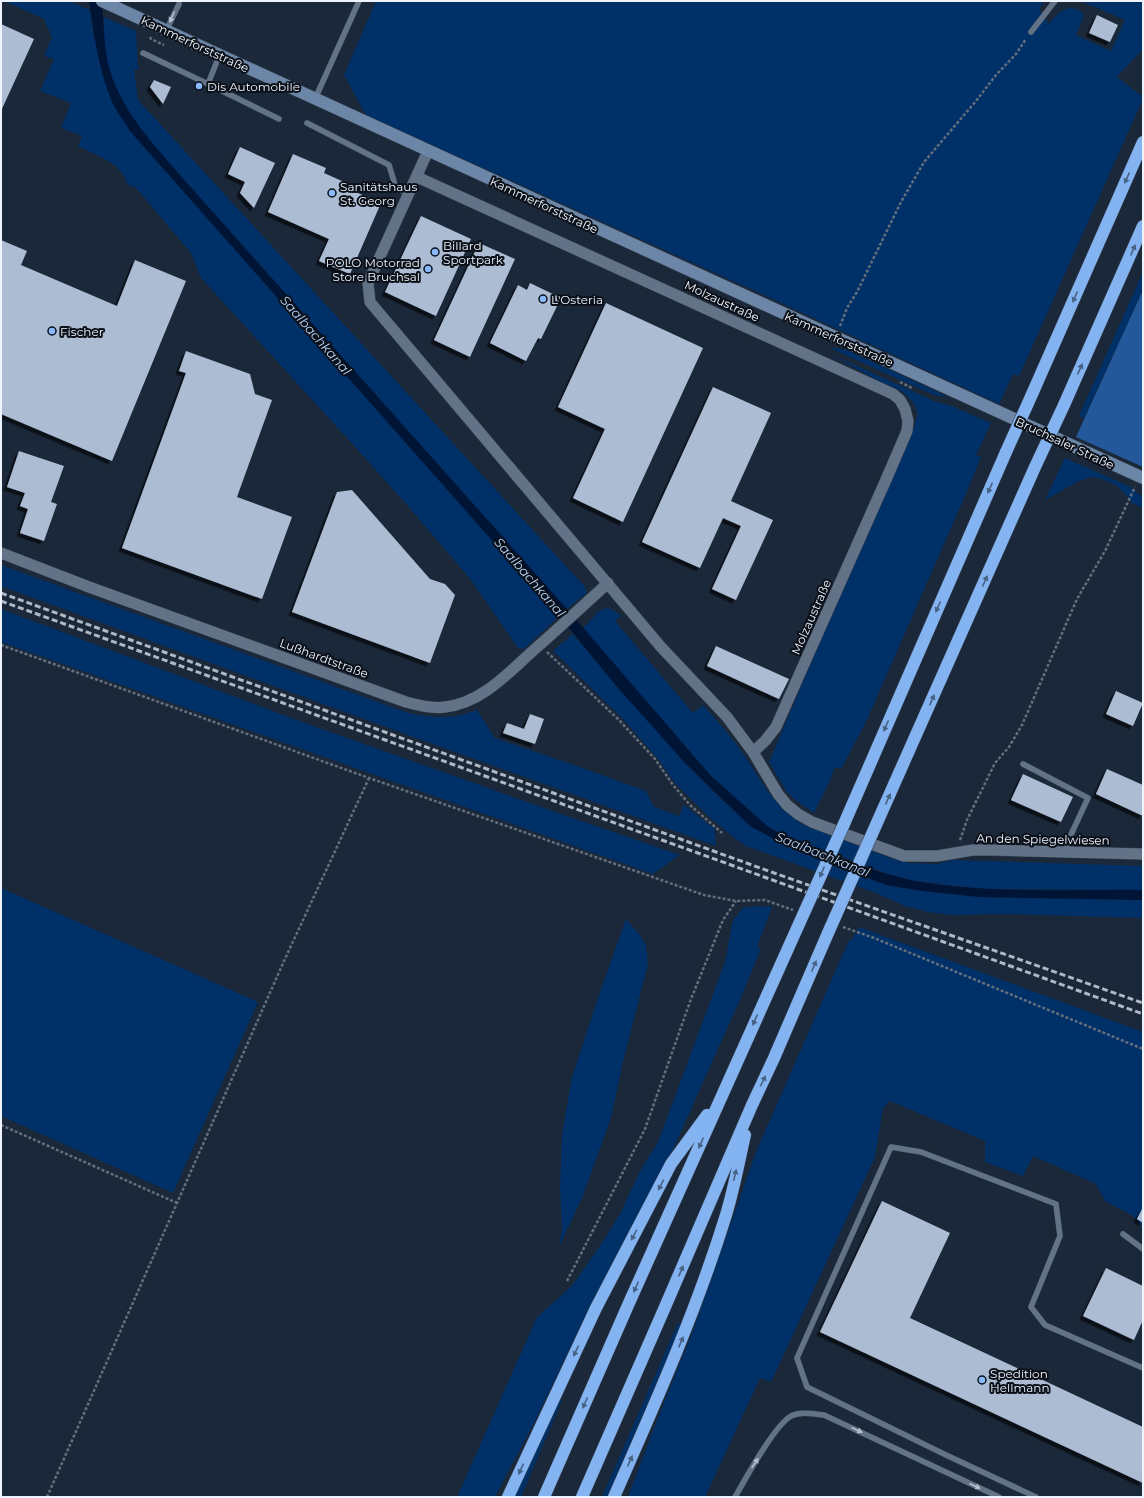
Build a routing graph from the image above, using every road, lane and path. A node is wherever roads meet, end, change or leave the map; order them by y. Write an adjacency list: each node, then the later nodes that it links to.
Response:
1 (359, 1): 10 (lane)
2 (1055, 1): 6 (lane)
3 (105, 3): 5 (street, Kammerforststraße)
4 (179, 4): 5 (lane, one-way to 5)
5 (166, 31): 8 (street, Kammerforststraße)
6 (1031, 32): 18 (path)
7 (143, 52): 9 (lane)
8 (219, 56): 9 (lane); 10 (street, Kammerforststraße)
9 (208, 84): 11 (lane)
10 (315, 99): 14 (street, Kammerforststraße)
11 (279, 119)
12 (307, 123): 16 (lane)
13 (1143, 142): 36 (highway, one-way to 36, bridge)
14 (428, 152): 15 (street); 18 (street, Kammerforststraße)
15 (416, 176): 16 (street); 25 (street, Molzaustraße)
16 (409, 194): 22 (street)
17 (1143, 226): 34 (highway, one-way to 17, bridge)
18 (835, 338): 19 (street, Kammerforststraße)
19 (987, 407): 20 (street, Bruchsaler Straße)
20 (1139, 482): 30 (path)
21 (1, 553): 24 (street, Lußhardtstraße)
22 (608, 584): 24 (street, Lußhardtstraße); 25 (street)
23 (1, 645): 27 (path)
24 (540, 645): 28 (path)
25 (753, 752): 30 (street, An den Spiegelwiesen)
26 (1023, 764): 29 (lane)
27 (369, 778): 32 (path); 39 (path)
28 (722, 832)
29 (1066, 852): 30 (street, An den Spiegelwiesen); 31 (street, An den Spiegelwiesen)
30 (954, 854)
31 (1143, 854)
32 (736, 901): 33 (path); 42 (path)
33 (794, 910)
34 (833, 929): 35 (path); 37 (highway, one-way to 34)
35 (1143, 1049)
36 (722, 1095): 45 (highway, one-way to 45); 46 (highway, one-way to 46)
37 (752, 1105): 47 (highway, one-way to 37); 48 (highway, one-way to 37)
38 (1, 1125): 39 (path)
39 (177, 1203): 44 (path)
40 (1123, 1234): 41 (lane)
41 (1143, 1249)
42 (567, 1281)
43 (1143, 1368): 51 (lane)
44 (47, 1497)
45 (508, 1497)
46 (544, 1497)
47 (582, 1497)
48 (614, 1497)
49 (735, 1497): 50 (lane, one-way to 50)
50 (999, 1497)
51 (1036, 1497)

